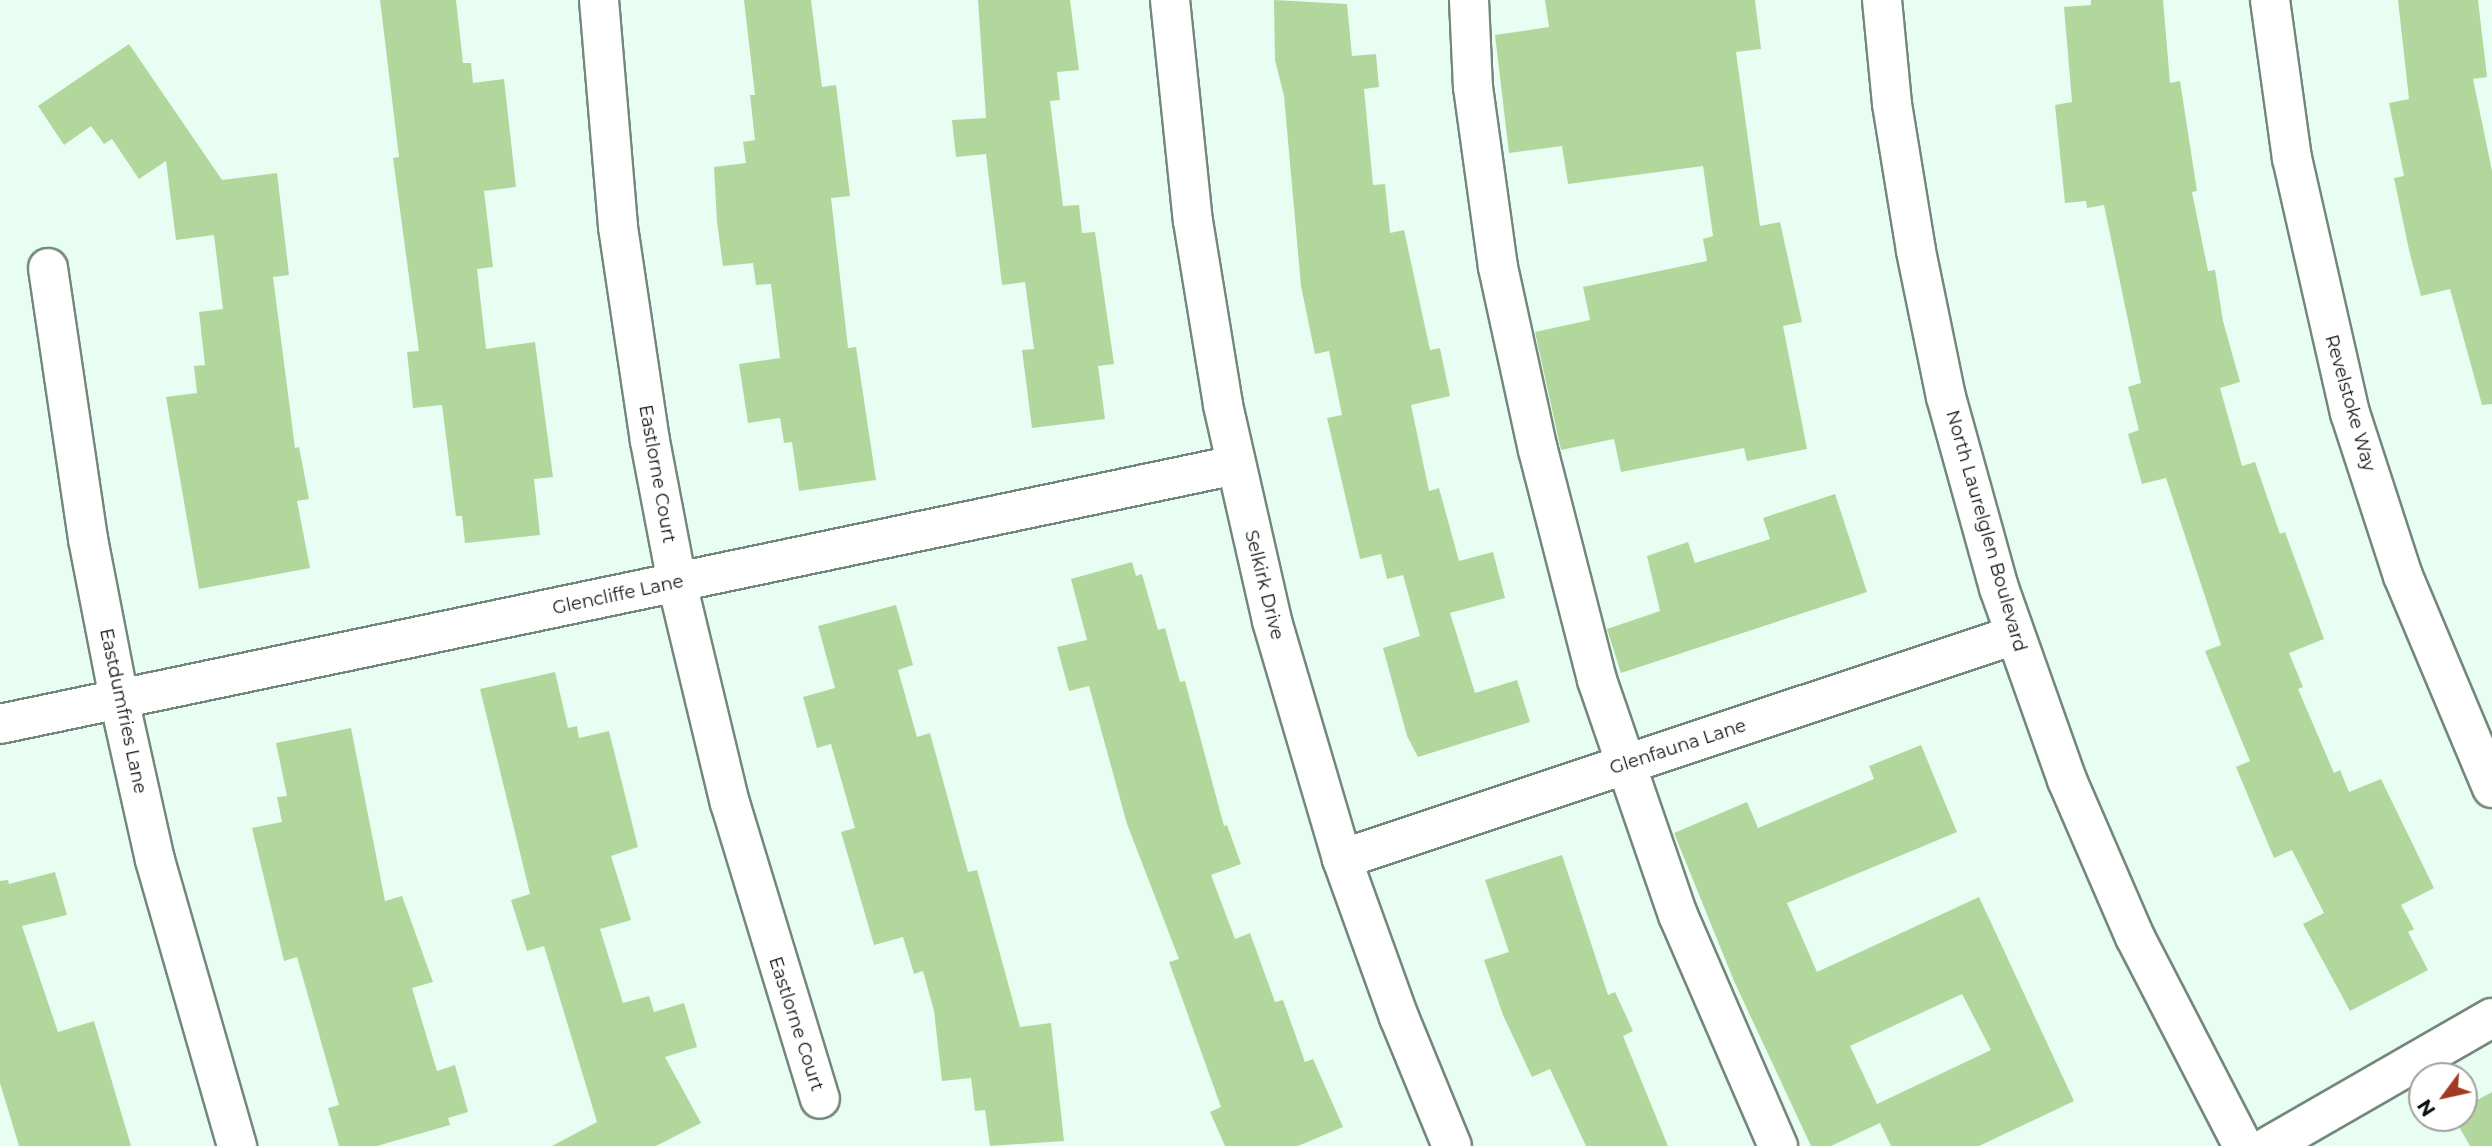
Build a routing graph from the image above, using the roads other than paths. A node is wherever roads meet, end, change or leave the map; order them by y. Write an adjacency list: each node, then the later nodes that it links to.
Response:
1 (599, 0): 8 (street, Eastlorne Court)
2 (1170, 0): 7 (street, Selkirk Drive)
3 (1469, 0): 12 (street)
4 (1882, 0): 9 (street, North Laurelglen Boulevard)
5 (2270, 0): 13 (street, Revelstoke Way)
6 (48, 268): 10 (street, Eastdumfries Lane)
7 (1235, 466): 8 (street, Glencliffe Lane); 14 (street, Selkirk Drive)
8 (677, 583): 10 (street, Glencliffe Lane); 16 (street, Eastlorne Court)
9 (2014, 635): 12 (street, Glenfauna Lane); 20 (street, North Laurelglen Boulevard)
10 (118, 699): 11 (street, Glencliffe Lane); 17 (street, Eastdumfries Lane)
11 (0, 724)
12 (1627, 764): 14 (street, Glenfauna Lane); 19 (street)
13 (2492, 788)
14 (1342, 859): 18 (street, Selkirk Drive)
15 (2492, 1017): 21 (street)
16 (820, 1099)
17 (237, 1146)
18 (1452, 1146)
19 (1778, 1146)
20 (2243, 1146)
21 (2269, 1146)

